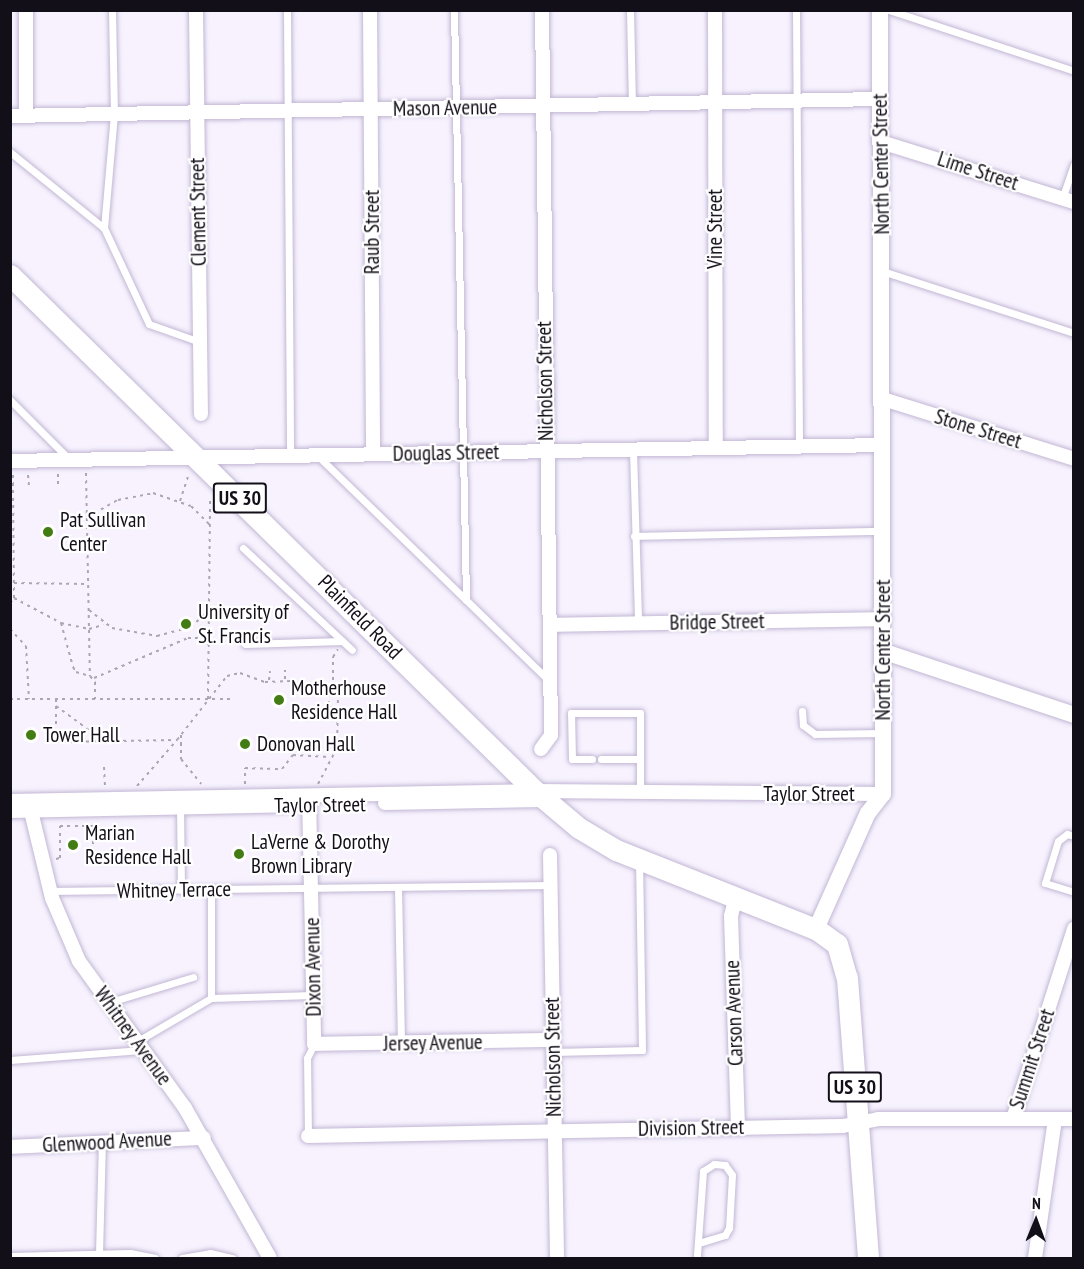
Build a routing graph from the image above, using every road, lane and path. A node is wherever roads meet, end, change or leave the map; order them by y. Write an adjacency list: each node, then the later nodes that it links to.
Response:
1 (26, 10): 25 (street)
2 (112, 10): 23 (lane)
3 (196, 10): 22 (street, Clement Street)
4 (287, 10): 21 (lane)
5 (370, 10): 20 (street, Raub Street)
6 (454, 10): 19 (lane)
7 (542, 10): 18 (street, Nicholson Street)
8 (630, 10): 17 (lane)
9 (715, 10): 16 (street, Vine Street)
10 (796, 10): 15 (lane)
11 (880, 10): 14 (street, North Center Street)
12 (889, 10): 13 (lane)
13 (1074, 71)
14 (880, 99): 15 (street, Mason Avenue); 26 (street, North Center Street)
15 (796, 101): 16 (street, Mason Avenue); 39 (lane)
16 (714, 103): 17 (street, Mason Avenue); 40 (street, Vine Street)
17 (632, 104): 18 (street, Mason Avenue)
18 (543, 106): 19 (street, Mason Avenue); 42 (street, Nicholson Street)
19 (456, 108): 20 (street, Mason Avenue); 43 (lane)
20 (371, 110): 21 (street, Mason Avenue); 44 (street, Raub Street)
21 (288, 111): 22 (street, Mason Avenue); 45 (lane)
22 (197, 113): 23 (street, Mason Avenue); 34 (street, Clement Street)
23 (114, 114): 25 (street, Mason Avenue); 30 (lane)
24 (10, 116): 25 (street, Mason Avenue)
25 (26, 116)
26 (881, 142): 29 (street, Lime Street); 31 (street, North Center Street)
27 (10, 152): 30 (lane)
28 (1074, 165): 29 (lane)
29 (1068, 201)
30 (104, 228): 34 (lane)
31 (882, 271): 33 (lane); 35 (street, North Center Street)
32 (10, 275): 47 (main road, Plainfield Road / US 30)
33 (1074, 333)
34 (200, 342): 37 (street, Clement Street)
35 (883, 399): 38 (street, North Center Street); 48 (street, Stone Street)
36 (10, 400): 49 (lane)
37 (201, 414)
38 (882, 445): 39 (street, Douglas Street); 62 (street, North Center Street)
39 (799, 447): 40 (street, Douglas Street)
40 (716, 448): 41 (street, Douglas Street)
41 (633, 450): 42 (street, Douglas Street); 63 (lane)
42 (546, 451): 43 (street, Douglas Street); 76 (street, Nicholson Street)
43 (462, 453): 44 (street, Douglas Street); 68 (lane)
44 (374, 454): 46 (street, Douglas Street)
45 (290, 456): 46 (street, Douglas Street); 47 (street, Douglas Street)
46 (317, 456): 68 (lane)
47 (200, 458): 49 (street, Douglas Street); 120 (main road, Plainfield Road / US 30)
48 (1074, 459)
49 (70, 460): 50 (street, Douglas Street)
50 (10, 461)
51 (86, 473): 60 (path)
52 (58, 474): 57 (path)
53 (13, 475): 65 (path)
54 (28, 475): 56 (path)
55 (188, 476): 59 (path)
56 (29, 487)
57 (58, 487)
58 (210, 498): 61 (path)
59 (180, 501): 60 (path); 61 (path)
60 (87, 519): 66 (path)
61 (210, 525): 70 (path)
62 (883, 530): 63 (lane); 72 (street, North Center Street)
63 (634, 536): 74 (lane)
64 (243, 548): 80 (lane)
65 (14, 583): 66 (path); 67 (path)
66 (88, 584): 71 (path)
67 (14, 598): 69 (path); 73 (path)
68 (466, 600): 91 (lane)
69 (10, 603)
70 (209, 608): 75 (path); 79 (path)
71 (88, 609): 75 (path); 77 (path)
72 (884, 619): 74 (street, Bridge Street); 83 (street, North Center Street)
73 (61, 623): 77 (path); 86 (path)
74 (638, 623): 76 (street, Bridge Street)
75 (104, 625): 77 (path)
76 (550, 625): 91 (street, Nicholson Street)
77 (89, 628): 86 (path)
78 (10, 629): 94 (path)
79 (209, 638): 87 (path); 97 (path)
80 (343, 642): 81 (lane); 82 (lane); 92 (path)
81 (245, 644)
82 (352, 650)
83 (885, 652): 102 (street); 103 (street, North Center Street)
84 (285, 670): 88 (path)
85 (270, 671): 89 (path)
86 (90, 676): 87 (path)
87 (93, 679): 96 (path)
88 (285, 679): 89 (path); 90 (path)
89 (269, 681): 97 (path)
90 (291, 681)
91 (550, 682): 107 (street, Nicholson Street)
92 (333, 694): 100 (path); 100 (path)
93 (10, 699): 94 (path)
94 (29, 699): 95 (path)
95 (56, 699): 96 (path); 99 (path)
96 (96, 699): 97 (path)
97 (208, 699): 98 (path); 104 (path)
98 (230, 699)
99 (56, 706): 106 (path); 106 (path)
100 (338, 708): 108 (path)
101 (802, 711): 103 (lane)
102 (1074, 714)
103 (883, 733): 119 (street, North Center Street)
104 (181, 735): 105 (path); 114 (path)
105 (177, 740): 106 (path); 116 (path)
106 (104, 741)
107 (541, 749)
108 (329, 757): 113 (path); 115 (path)
109 (591, 759): 111 (lane)
110 (601, 759): 111 (lane)
111 (640, 759): 118 (lane)
112 (105, 767): 117 (path)
113 (318, 784)
114 (202, 785)
115 (245, 785)
116 (136, 787)
117 (105, 788)
118 (634, 794): 119 (street, Taylor Street); 120 (street, Taylor Street)
119 (883, 794): 141 (street)
120 (540, 796): 121 (street, Taylor Street); 130 (main road, Plainfield Road / US 30)
121 (309, 800): 123 (street, Taylor Street); 135 (street, Dixon Avenue)
122 (10, 801): 124 (street, Taylor Street)
123 (180, 802): 124 (street, Taylor Street); 137 (lane)
124 (29, 805): 125 (street, Taylor Street); 138 (street, Whitney Avenue)
125 (10, 811)
126 (93, 820): 127 (path)
127 (93, 826): 131 (path); 132 (path)
128 (1074, 836): 139 (lane)
129 (550, 855): 133 (street, Nicholson Street)
130 (639, 859): 140 (main road, Plainfield Road / US 30); 150 (lane)
131 (52, 860)
132 (93, 861)
133 (550, 885): 134 (lane, Whitney Terrace); 150 (street, Nicholson Street)
134 (398, 887): 135 (lane, Whitney Terrace); 147 (lane)
135 (311, 888): 136 (lane, Whitney Terrace); 144 (street, Dixon Avenue)
136 (210, 889): 137 (lane, Whitney Terrace); 145 (lane)
137 (181, 890): 138 (lane, Whitney Terrace)
138 (50, 891): 146 (street, Whitney Avenue)
139 (1074, 892)
140 (735, 898): 141 (main road, Plainfield Road / US 30); 156 (street, Carson Avenue)
141 (816, 929): 155 (main road, US 30)
142 (1074, 929): 152 (street, Summit Street)
143 (193, 977): 146 (lane)
144 (313, 994): 145 (lane); 148 (street, Dixon Avenue)
145 (211, 998): 149 (lane)
146 (107, 1003): 149 (street, Whitney Avenue)
147 (401, 1043): 148 (street, Jersey Avenue); 150 (street, Jersey Avenue)
148 (314, 1044): 158 (lane, Dixon Avenue)
149 (139, 1046): 151 (lane); 159 (street, Whitney Avenue)
150 (553, 1046): 157 (street, Nicholson Street)
151 (10, 1060)
152 (1013, 1119): 153 (street, Division Street); 155 (street, Division Street)
153 (1055, 1119): 154 (street, Division Street); 172 (street)
154 (1074, 1119)
155 (857, 1124): 156 (street, Division Street); 171 (main road, US 30)
156 (738, 1127): 157 (street, Division Street)
157 (555, 1131): 158 (street, Division Street); 169 (street, Nicholson Street)
158 (308, 1136)
159 (204, 1138): 160 (street, Glenwood Avenue); 168 (street, Whitney Avenue)
160 (102, 1142): 161 (street, Glenwood Avenue); 163 (lane)
161 (10, 1147)
162 (698, 1243): 162 (lane); 170 (lane)
163 (99, 1254): 164 (lane); 165 (lane)
164 (10, 1256)
165 (155, 1258)
166 (182, 1258): 167 (lane)
167 (232, 1258)
168 (270, 1258)
169 (557, 1258)
170 (697, 1258)
171 (868, 1258)
172 (1035, 1258)

